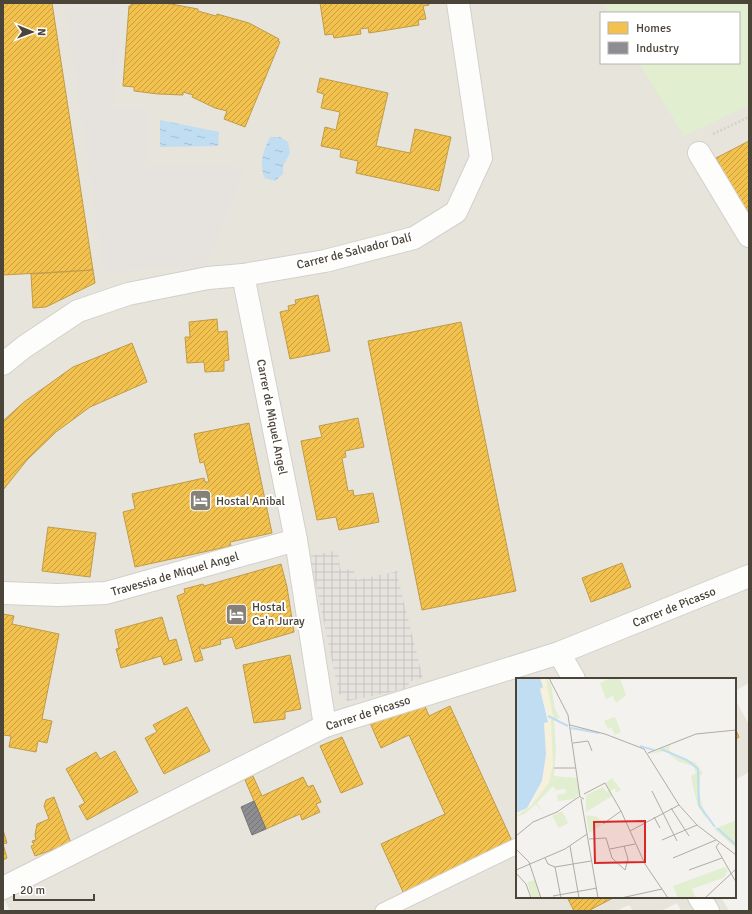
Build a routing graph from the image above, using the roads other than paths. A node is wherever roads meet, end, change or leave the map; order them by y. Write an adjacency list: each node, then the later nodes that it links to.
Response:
1 (458, 3): 4 (street, Carrer de Salvador Dalí)
2 (699, 153): 3 (street)
3 (749, 236)
4 (243, 275): 5 (street, Carrer de Salvador Dalí); 6 (street, Carrer de Miquel Angel)
5 (3, 364)
6 (296, 540): 8 (street, Travessia de Miquel Angel); 11 (street, Carrer de Miquel Angel)
7 (749, 576): 9 (street, Carrer de Picasso)
8 (3, 593)
9 (559, 653): 10 (street); 11 (street, Carrer de Picasso)
10 (573, 678)
11 (325, 726): 13 (street, Carrer de Picasso)
12 (516, 846): 15 (lane)
13 (3, 888)
14 (700, 898): 16 (street)
15 (383, 911)
16 (708, 911)

